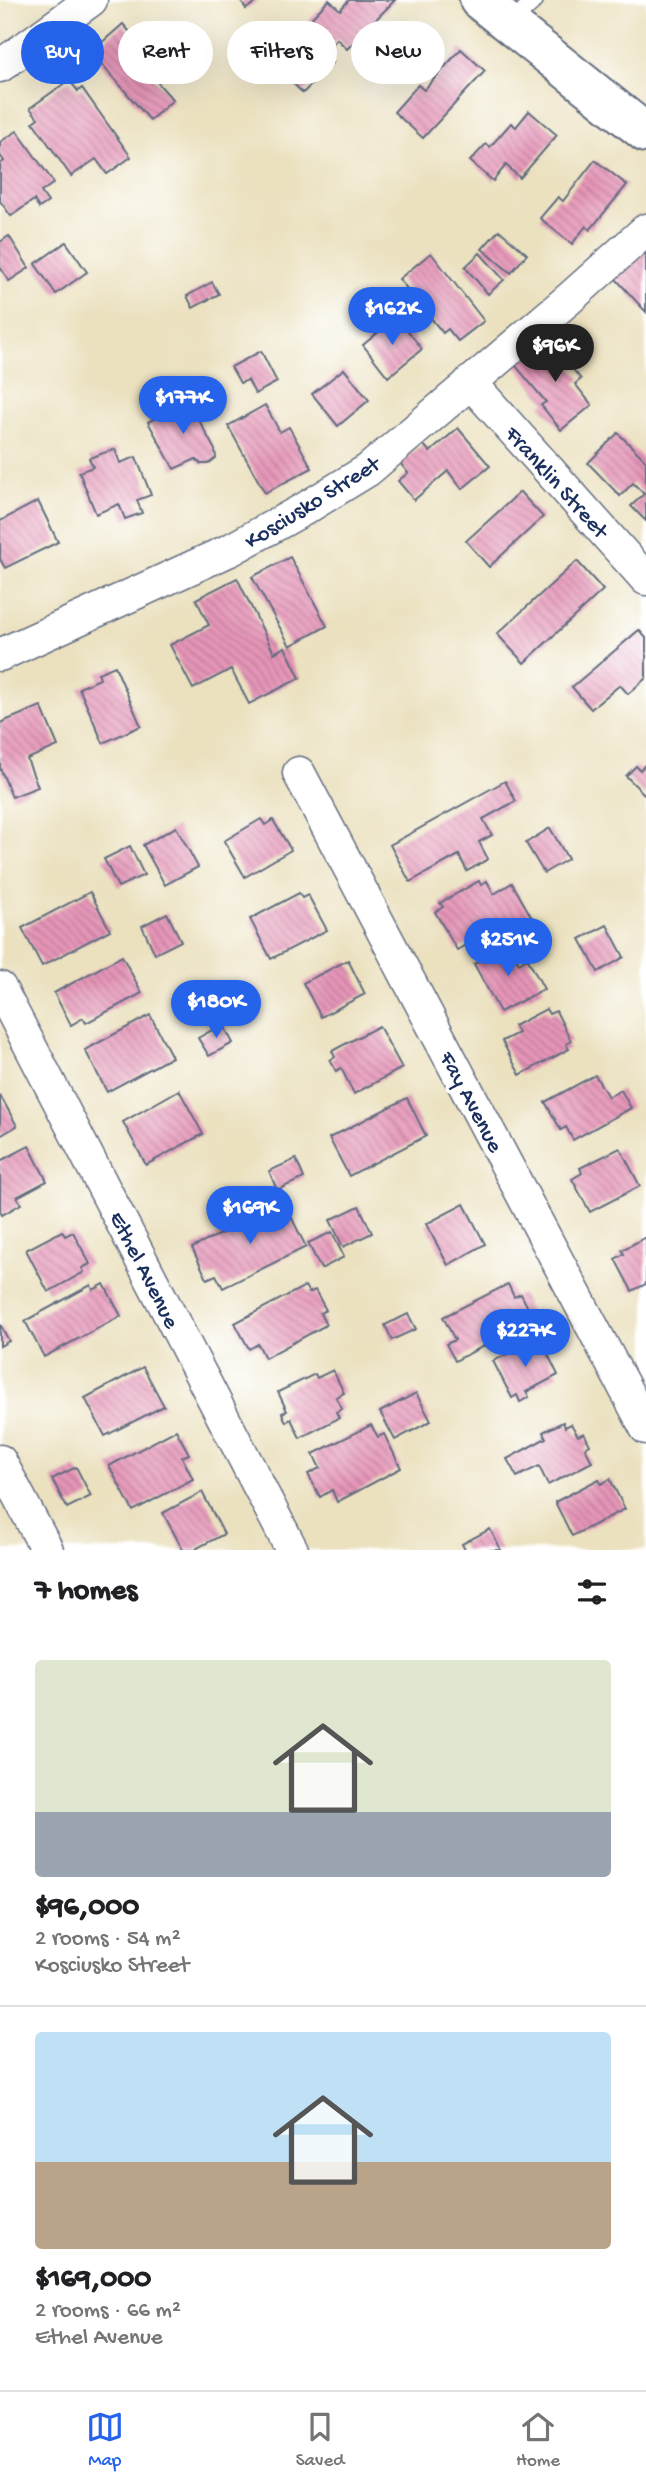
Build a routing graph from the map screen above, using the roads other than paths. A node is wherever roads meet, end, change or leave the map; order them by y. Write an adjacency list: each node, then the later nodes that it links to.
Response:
1 (91, 0): 4 (street)
2 (479, 0): 3 (main road)
3 (522, 12): 5 (main road)
4 (0, 66)
5 (646, 133)
6 (646, 230): 7 (street, Kosciusko Street)
7 (470, 382): 8 (street, Franklin Street); 9 (street, Kosciusko Street)
8 (646, 579)
9 (0, 655)
10 (299, 774): 12 (street, Fay Avenue)
11 (0, 988): 15 (street, Ethel Avenue)
12 (646, 1428)
13 (0, 1461): 14 (street)
14 (47, 1550)
15 (292, 1550)

